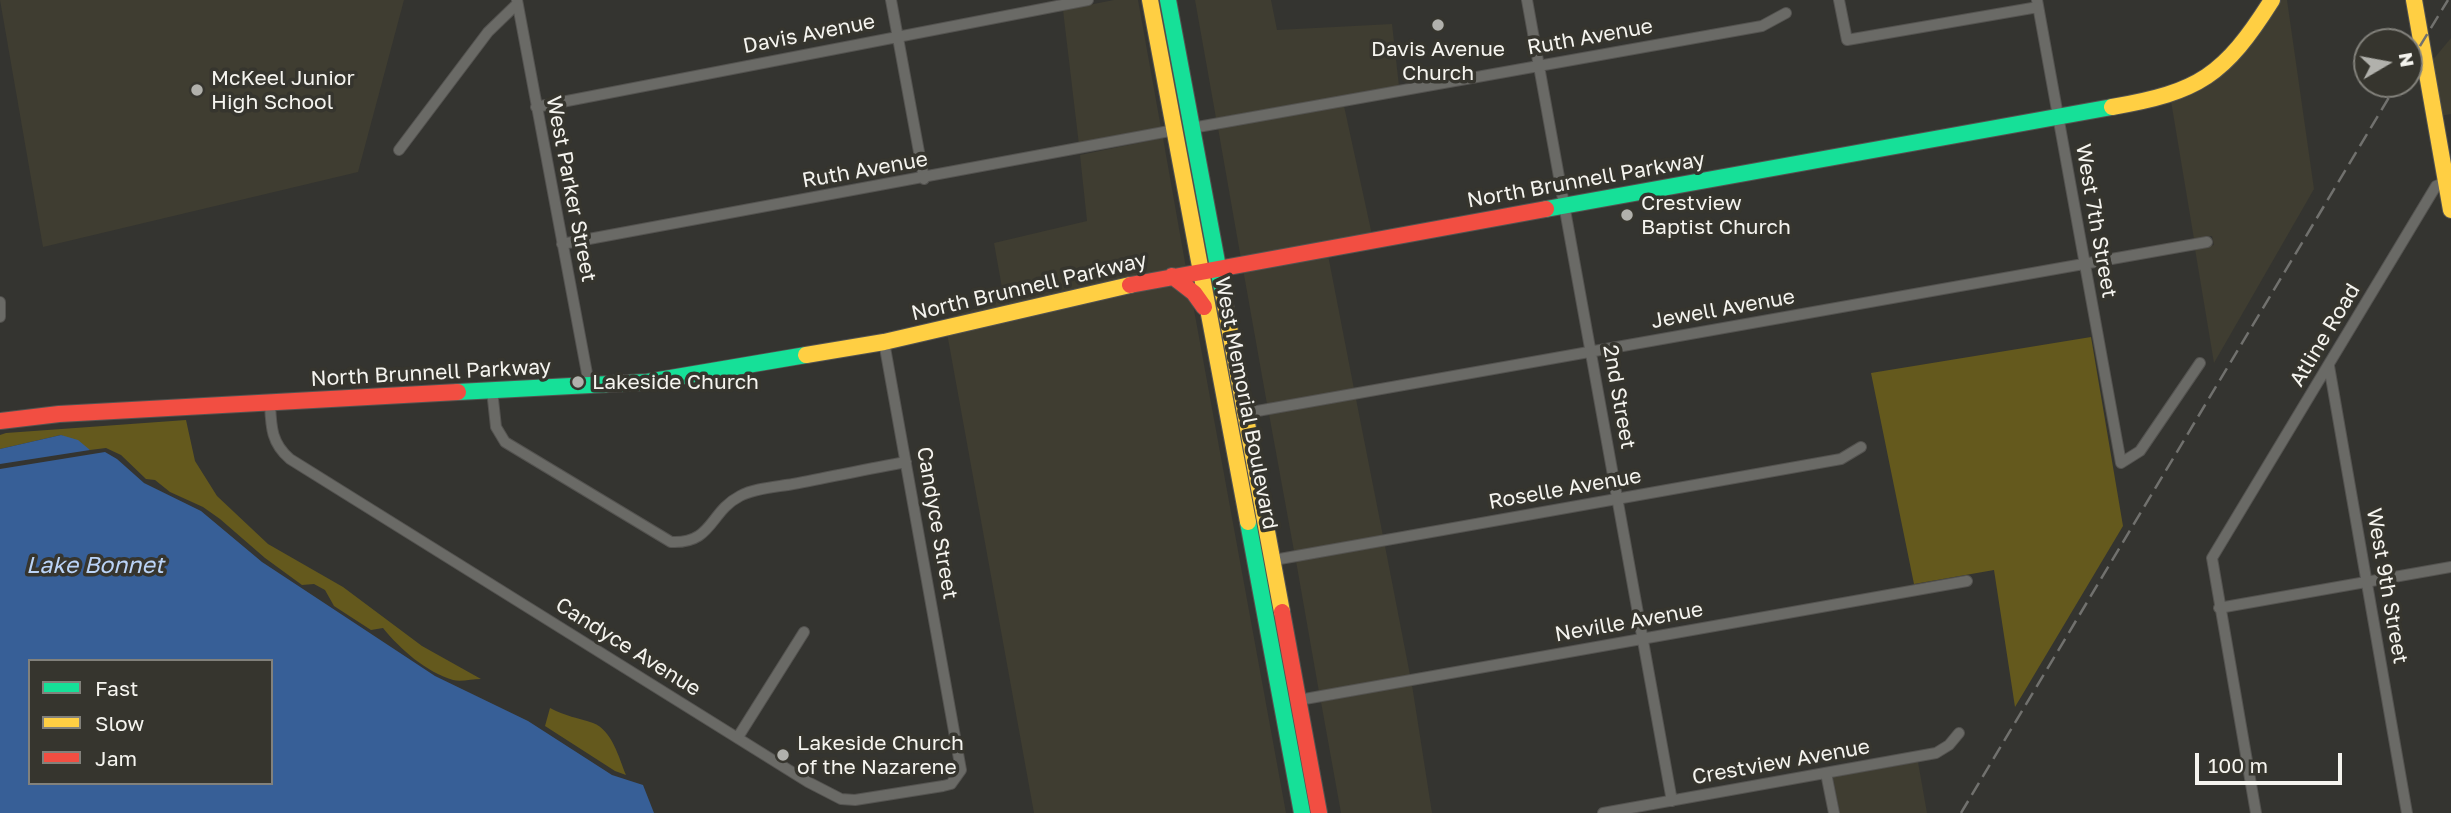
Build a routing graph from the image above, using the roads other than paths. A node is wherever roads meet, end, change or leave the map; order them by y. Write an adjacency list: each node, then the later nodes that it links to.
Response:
1 (891, 0): 13 (street)
2 (1088, 0): 13 (street, Davis Avenue)
3 (1150, 0): 18 (street, West Memorial Boulevard)
4 (1161, 0): 11 (street)
5 (1527, 0): 14 (street, 2nd Street)
6 (1839, 0): 10 (street)
7 (2272, 0): 16 (street, North Brunnell Parkway)
8 (2414, 0): 21 (street)
9 (517, 2): 15 (street, West Parker Street); 19 (street)
10 (2037, 3): 16 (street, West 7th Street)
11 (1169, 7): 17 (street, West Memorial Boulevard)
12 (1786, 13): 14 (street, Ruth Avenue)
13 (898, 37): 15 (street, Davis Avenue); 20 (street)
14 (1540, 66): 17 (street, Ruth Avenue); 22 (street, 2nd Street)
15 (536, 107): 25 (street, West Parker Street)
16 (2058, 117): 22 (street, North Brunnell Parkway); 26 (street, West 7th Street)
17 (1192, 128): 27 (street, West Memorial Boulevard)
18 (1174, 131): 20 (street, Ruth Avenue); 28 (street, West Memorial Boulevard)
19 (399, 150)
20 (923, 178): 25 (street, Ruth Avenue)
21 (2446, 182): 23 (street); 36 (street, Atline Road)
22 (1565, 205): 27 (street, North Brunnell Parkway); 34 (street, 2nd Street)
23 (2451, 210)
24 (2207, 242): 26 (street, Jewell Avenue)
25 (562, 244): 37 (street, West Parker Street)
26 (2084, 264): 34 (street, Jewell Avenue); 35 (street, West 7th Street)
27 (1219, 268): 28 (street, North Brunnell Parkway); 40 (street, West Memorial Boulevard)
28 (1200, 271): 29 (street, North Brunnell Parkway); 31 (street, West Memorial Boulevard)
29 (1172, 276): 31 (street); 33 (street, North Brunnell Parkway)
30 (0, 302): 32 (street)
31 (1208, 314): 45 (street, West Memorial Boulevard)
32 (0, 317)
33 (884, 342): 37 (street, North Brunnell Parkway); 43 (street, Candyce Street)
34 (1592, 352): 40 (street, Jewell Avenue); 44 (street, 2nd Street)
35 (2200, 363)
36 (2329, 366): 50 (street, West 9th Street); 52 (street, Atline Road)
37 (589, 384): 38 (street, North Brunnell Parkway)
38 (492, 390): 39 (street, North Brunnell Parkway); 43 (street)
39 (270, 403): 41 (street, North Brunnell Parkway); 58 (street, Candyce Avenue)
40 (1246, 413): 46 (street, West Memorial Boulevard)
41 (0, 421)
42 (1861, 447): 44 (street, Roselle Avenue)
43 (906, 462): 56 (street, Candyce Street)
44 (1618, 499): 46 (street, Roselle Avenue); 54 (street, 2nd Street)
45 (1248, 520): 46 (street); 47 (street, West Memorial Boulevard)
46 (1274, 560): 51 (street, West Memorial Boulevard)
47 (1256, 561): 51 (street); 61 (street, West Memorial Boulevard)
48 (2451, 567): 50 (street)
49 (1966, 581): 54 (street, Neville Avenue)
50 (2366, 582): 52 (street); 66 (street, West 9th Street)
51 (1280, 598): 55 (street, West Memorial Boulevard)
52 (2219, 608): 65 (street, Atline Road)
53 (804, 632): 58 (street)
54 (1642, 639): 55 (street, Neville Avenue); 60 (street, 2nd Street)
55 (1299, 700): 62 (street, West Memorial Boulevard)
56 (952, 712): 58 (street, Candyce Avenue)
57 (1959, 733): 59 (street, Crestview Avenue)
58 (738, 737)
59 (1826, 773): 60 (street, Crestview Avenue); 64 (street)
60 (1672, 802): 63 (street, Crestview Avenue)
61 (1303, 813)
62 (1319, 813)
63 (1603, 813)
64 (1834, 813)
65 (2256, 813)
66 (2407, 813)

